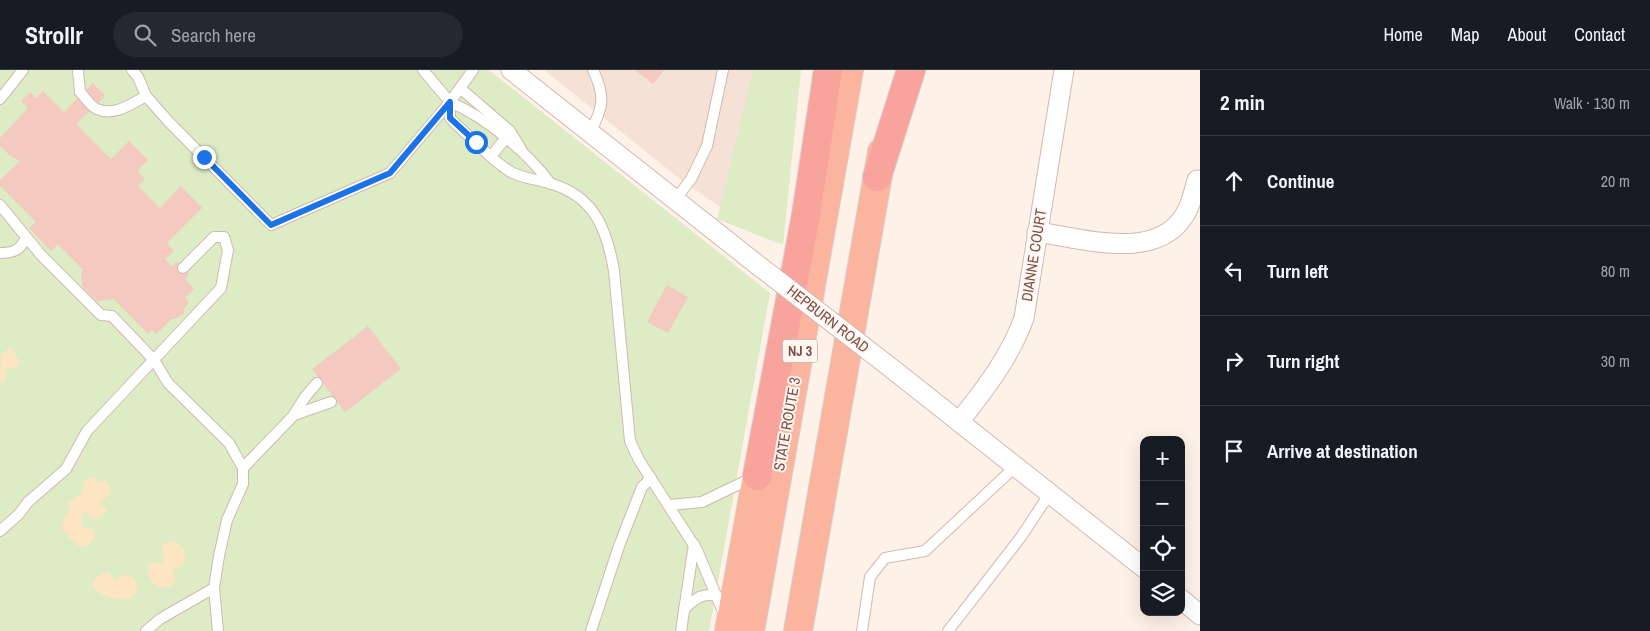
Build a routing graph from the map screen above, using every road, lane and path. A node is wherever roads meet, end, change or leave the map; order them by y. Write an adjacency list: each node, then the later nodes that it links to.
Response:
1 (78, 70): 15 (lane)
2 (132, 70): 15 (lane)
3 (423, 70): 17 (lane)
4 (473, 70): 14 (lane)
5 (511, 70): 18 (street, HEPBURN ROAD)
6 (594, 70): 18 (lane)
7 (723, 70): 25 (lane)
8 (828, 70): 38 (highway)
9 (850, 70): 50 (highway, STATE ROUTE 3 / NJ 3)
10 (896, 70): 22 (highway)
11 (911, 70): 22 (highway)
12 (1064, 70): 27 (street, DIANNE COURT)
13 (20, 72): 16 (lane)
14 (460, 88): 17 (lane); 20 (lane)
15 (146, 96): 17 (lane)
16 (0, 99)
17 (450, 102): 19 (lane); 21 (lane)
18 (590, 133): 25 (street, HEPBURN ROAD)
19 (505, 139): 20 (lane); 21 (lane)
20 (524, 154): 24 (lane)
21 (492, 155): 24 (lane)
22 (877, 177): 55 (highway)
23 (1197, 180): 27 (street)
24 (551, 184): 39 (lane)
25 (676, 199): 35 (street, HEPBURN ROAD, bridge)
26 (0, 205): 28 (lane)
27 (1037, 232): 35 (street, DIANNE COURT)
28 (26, 238): 29 (lane); 31 (lane)
29 (0, 253)
30 (183, 268): 31 (lane)
31 (154, 360): 37 (lane); 42 (lane)
32 (317, 383): 34 (lane)
33 (331, 402): 34 (lane)
34 (293, 416): 37 (lane)
35 (959, 422): 36 (street, HEPBURN ROAD)
36 (1016, 466): 40 (street, HEPBURN ROAD); 56 (lane)
37 (243, 468): 45 (lane)
38 (758, 476): 41 (lane); 50 (highway)
39 (651, 478): 41 (lane); 53 (lane)
40 (1050, 493): 44 (street, HEPBURN ROAD); 57 (lane)
41 (670, 506): 43 (lane)
42 (0, 531)
43 (694, 544): 46 (lane); 48 (lane)
44 (1140, 565)
45 (214, 588): 51 (lane); 52 (lane)
46 (717, 596): 48 (lane); 50 (lane)
47 (1185, 602): 49 (street)
48 (684, 609): 54 (lane)
49 (1200, 614)
50 (736, 630)
51 (146, 631)
52 (218, 631)
53 (591, 631)
54 (681, 631)
55 (798, 631)
56 (862, 631)
57 (948, 631)

